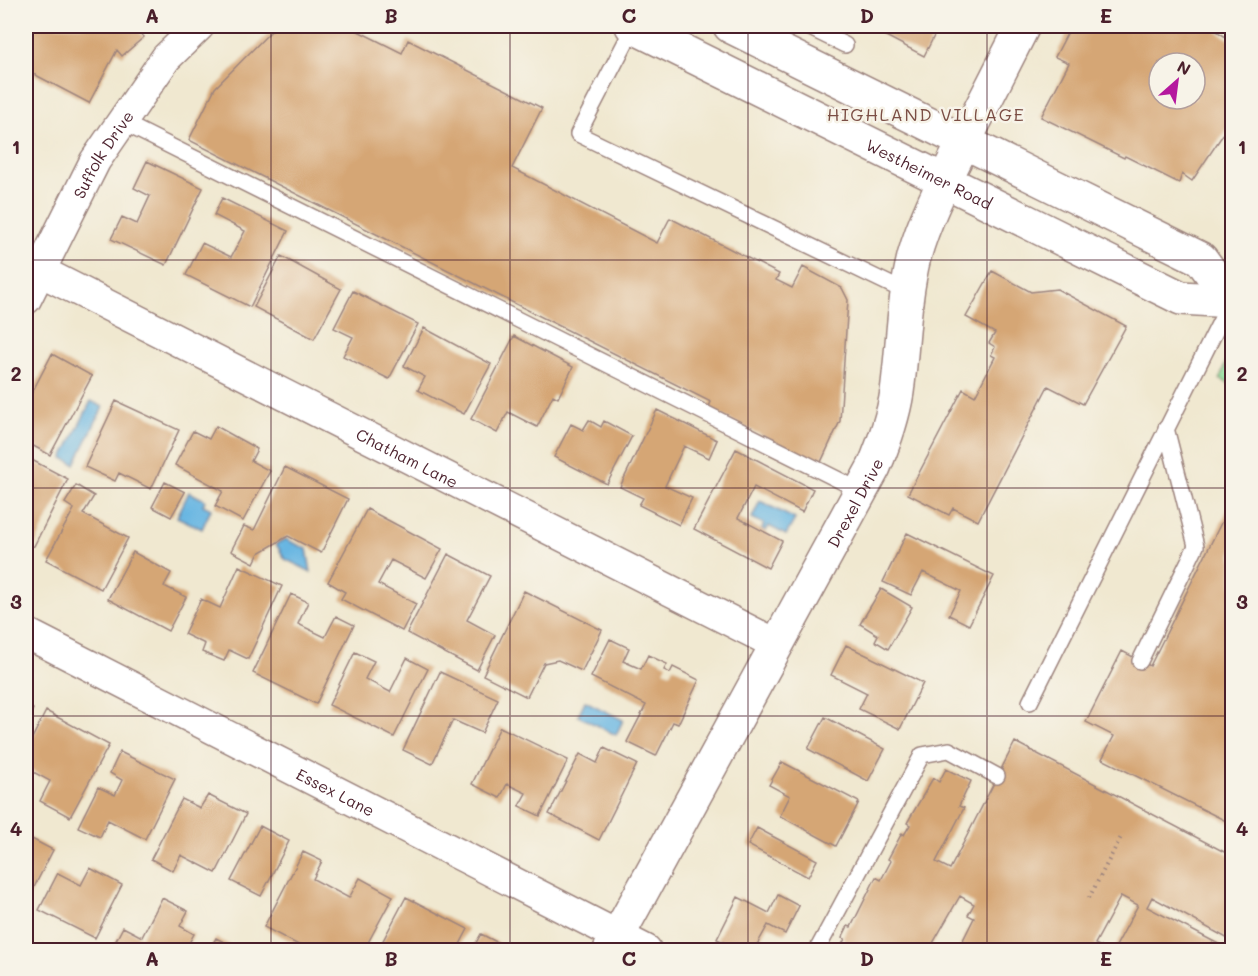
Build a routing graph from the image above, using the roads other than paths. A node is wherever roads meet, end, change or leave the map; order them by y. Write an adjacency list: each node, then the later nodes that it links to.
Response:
1 (199, 26): 7 (street, Suffolk Drive)
2 (633, 26): 9 (main road, Westheimer Road); 11 (lane)
3 (730, 26): 8 (main road)
4 (806, 26): 6 (lane)
5 (1023, 26): 8 (main road, Drexel Drive)
6 (845, 45)
7 (122, 122): 10 (street, Suffolk Drive); 15 (lane)
8 (964, 142): 9 (main road, Drexel Drive); 13 (main road)
9 (944, 181): 11 (main road, Drexel Drive); 13 (main road, Westheimer Road)
10 (40, 271): 12 (street, Suffolk Drive); 17 (street, Chatham Lane)
11 (908, 293): 15 (main road, Drexel Drive)
12 (26, 299)
13 (1232, 300): 14 (lane)
14 (1166, 428): 18 (lane); 19 (lane)
15 (861, 491): 17 (main road, Drexel Drive)
16 (26, 633): 21 (street, Essex Lane)
17 (776, 644): 21 (main road, Drexel Drive)
18 (1140, 661)
19 (1030, 702)
20 (997, 776): 22 (lane)
21 (625, 946)
22 (817, 951)

